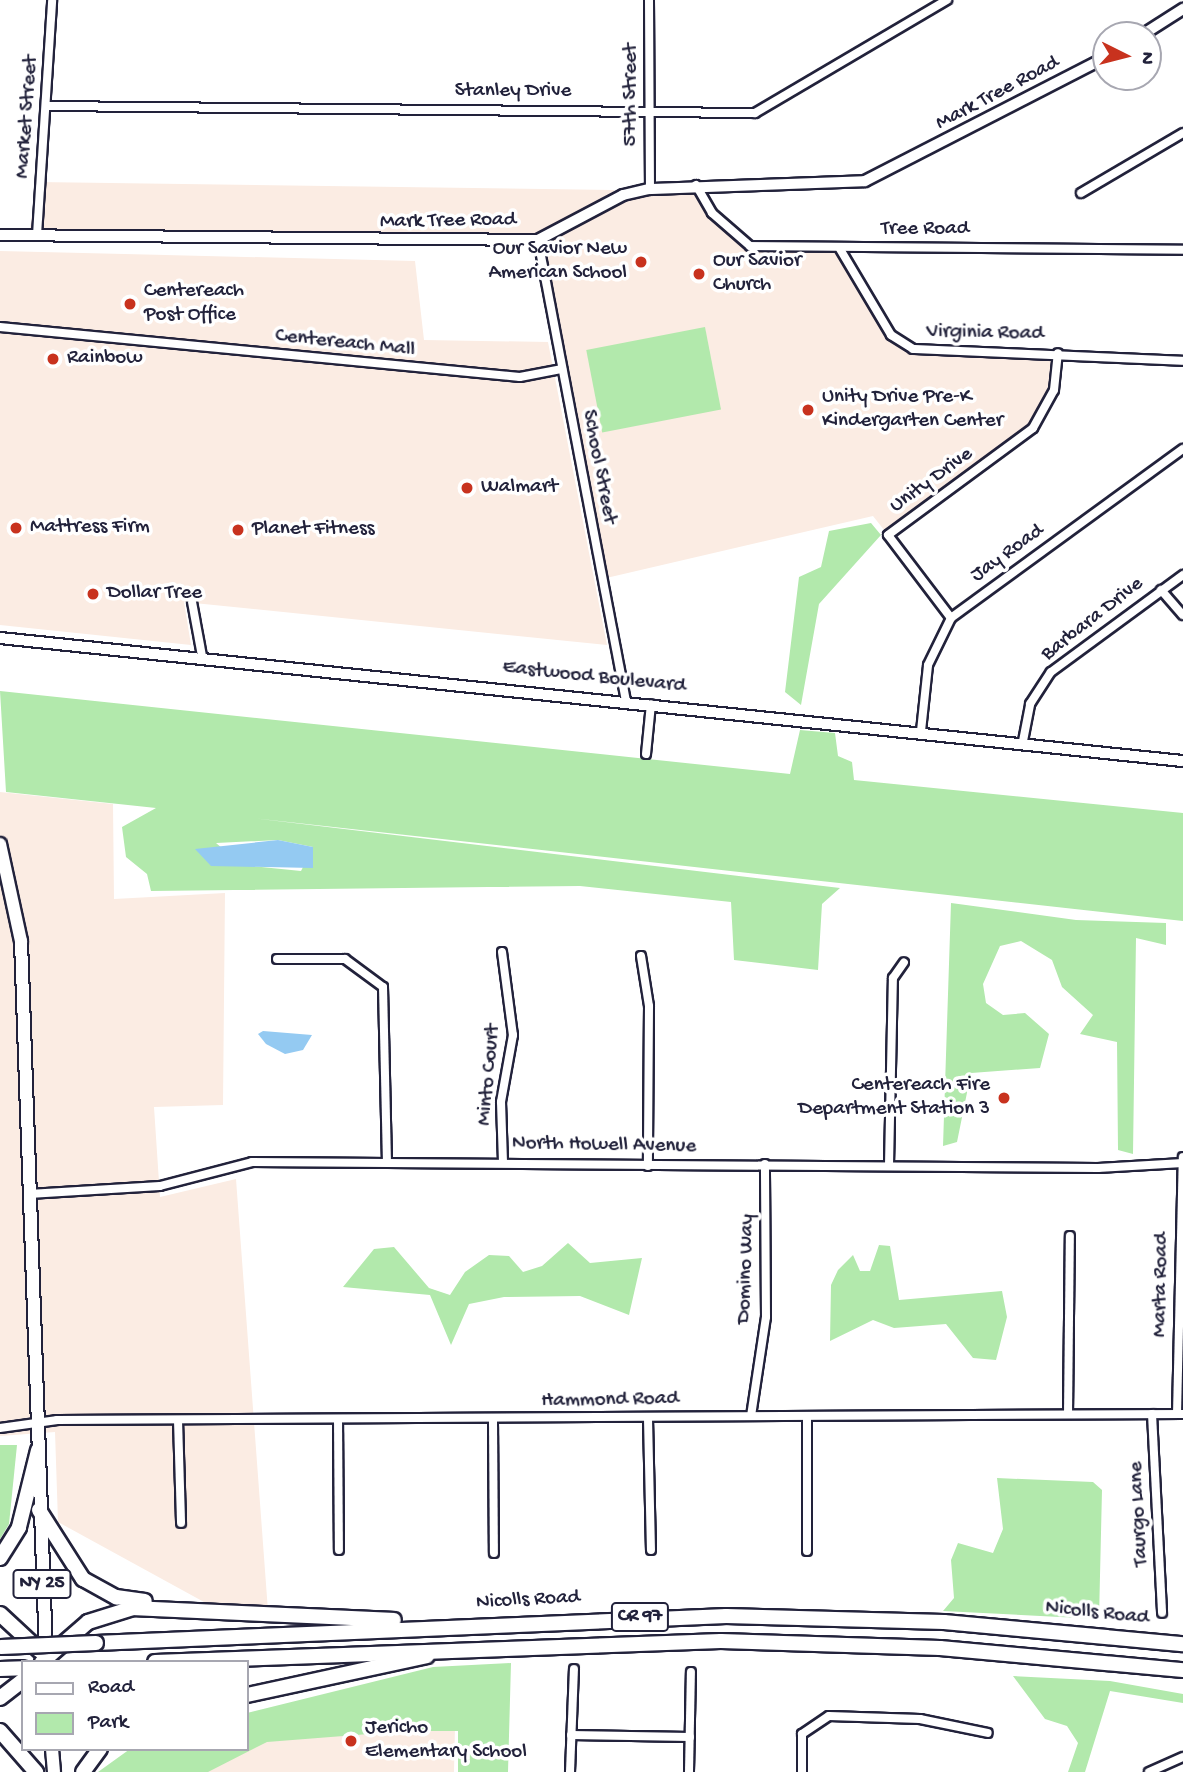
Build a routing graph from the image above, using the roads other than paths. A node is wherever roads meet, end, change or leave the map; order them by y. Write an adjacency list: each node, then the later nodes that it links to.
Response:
1 (52, 0): 7 (street, Market Street)
2 (649, 0): 8 (street, 57th Street)
3 (947, 0): 8 (street, Stanley Drive)
4 (1183, 9): 5 (street)
5 (1162, 22)
6 (1092, 64): 10 (street, Mark Tree Road)
7 (47, 106): 8 (street, Stanley Drive); 14 (street, Market Street)
8 (649, 110): 11 (street, 57th Street)
9 (1183, 133): 12 (street)
10 (696, 186): 11 (street, Mark Tree Road); 16 (street, Tree Road)
11 (650, 189): 15 (street, Mark Tree Road)
12 (1081, 193)
13 (0, 235): 14 (street, Mark Tree Road)
14 (37, 235): 15 (street, Mark Tree Road)
15 (538, 240): 21 (street, School Street)
16 (840, 248): 17 (street, Tree Road); 19 (street, Virginia Road)
17 (1183, 250)
18 (0, 327): 21 (street, Centereach Mall)
19 (1058, 353): 20 (street, Virginia Road); 27 (street, Unity Drive)
20 (1183, 361)
21 (562, 369): 30 (street, School Street)
22 (1183, 449): 27 (street, Jay Road)
23 (1183, 575): 24 (street, Barbara Drive)
24 (1161, 590): 26 (street); 33 (street, Barbara Drive)
25 (192, 602): 29 (street)
26 (1183, 615)
27 (951, 618): 32 (street, Jay Road)
28 (0, 638): 29 (street, Eastwood Boulevard)
29 (202, 656): 30 (street, Eastwood Boulevard)
30 (626, 701): 31 (street, Eastwood Boulevard)
31 (651, 704): 32 (street, Eastwood Boulevard); 34 (street)
32 (921, 731): 33 (street, Eastwood Boulevard)
33 (1023, 741): 35 (street, Eastwood Boulevard)
34 (646, 754)
35 (1183, 761)
36 (0, 844): 48 (main road, NY 25)
37 (502, 951): 43 (street, Minto Court)
38 (641, 956): 47 (street)
39 (277, 959): 42 (street)
40 (904, 961): 46 (street)
41 (1183, 1157): 44 (street, Marta Road)
42 (387, 1160): 43 (street, North Howell Avenue); 48 (street, North Howell Avenue)
43 (503, 1161): 47 (street, North Howell Avenue)
44 (1183, 1163): 46 (street, North Howell Avenue); 52 (street, Marta Road)
45 (765, 1164): 46 (street, North Howell Avenue); 47 (street, North Howell Avenue); 53 (street, Domino Way)
46 (889, 1165)
47 (648, 1166)
48 (29, 1194): 59 (main road, NY 25)
49 (1070, 1236): 50 (street)
50 (1068, 1414): 51 (street, Hammond Road); 57 (street, Hammond Road)
51 (1153, 1414): 52 (street, Hammond Road); 70 (street, Taurgo Lane)
52 (1180, 1414)
53 (751, 1416): 55 (street, Hammond Road); 57 (street, Hammond Road)
54 (338, 1419): 56 (street, Hammond Road); 58 (street, Hammond Road); 64 (street)
55 (648, 1419): 58 (street, Hammond Road); 65 (street)
56 (178, 1420): 59 (street, Hammond Road); 63 (street)
57 (807, 1420): 66 (street)
58 (493, 1421): 67 (street)
59 (39, 1424): 60 (street, Hammond Road); 61 (main road, NY 25)
60 (0, 1428)
61 (38, 1450): 62 (main road, NY 25); 68 (highway)
62 (39, 1510): 69 (highway); 77 (main road, NY 25)
63 (181, 1523)
64 (339, 1550)
65 (652, 1550)
66 (807, 1551)
67 (494, 1553)
68 (0, 1558)
69 (194, 1611): 72 (highway); 78 (highway)
70 (1162, 1613)
71 (0, 1614): 76 (highway)
72 (464, 1625): 73 (highway, Nicolls Road / CR 97); 75 (highway, Nicolls Road / CR 97, bridge)
73 (1183, 1644)
74 (499, 1646): 79 (highway, Nicolls Road / CR 97); 83 (highway, Nicolls Road / CR 97); 86 (highway)
75 (1, 1647)
76 (46, 1660)
77 (47, 1660)
78 (48, 1660)
79 (198, 1660)
80 (21, 1668): 81 (highway)
81 (0, 1669)
82 (573, 1670): 90 (street)
83 (1183, 1671)
84 (691, 1672): 91 (street)
85 (21, 1682): 87 (highway)
86 (248, 1695)
87 (0, 1698)
88 (0, 1731): 95 (highway)
89 (988, 1733): 100 (street)
90 (570, 1735): 91 (street); 98 (street)
91 (690, 1737): 99 (street)
92 (52, 1751): 96 (main road)
93 (99, 1751): 97 (highway)
94 (1183, 1756): 101 (street)
95 (36, 1772)
96 (54, 1772)
97 (83, 1772)
98 (570, 1772)
99 (689, 1772)
100 (802, 1772)
101 (1149, 1772)

